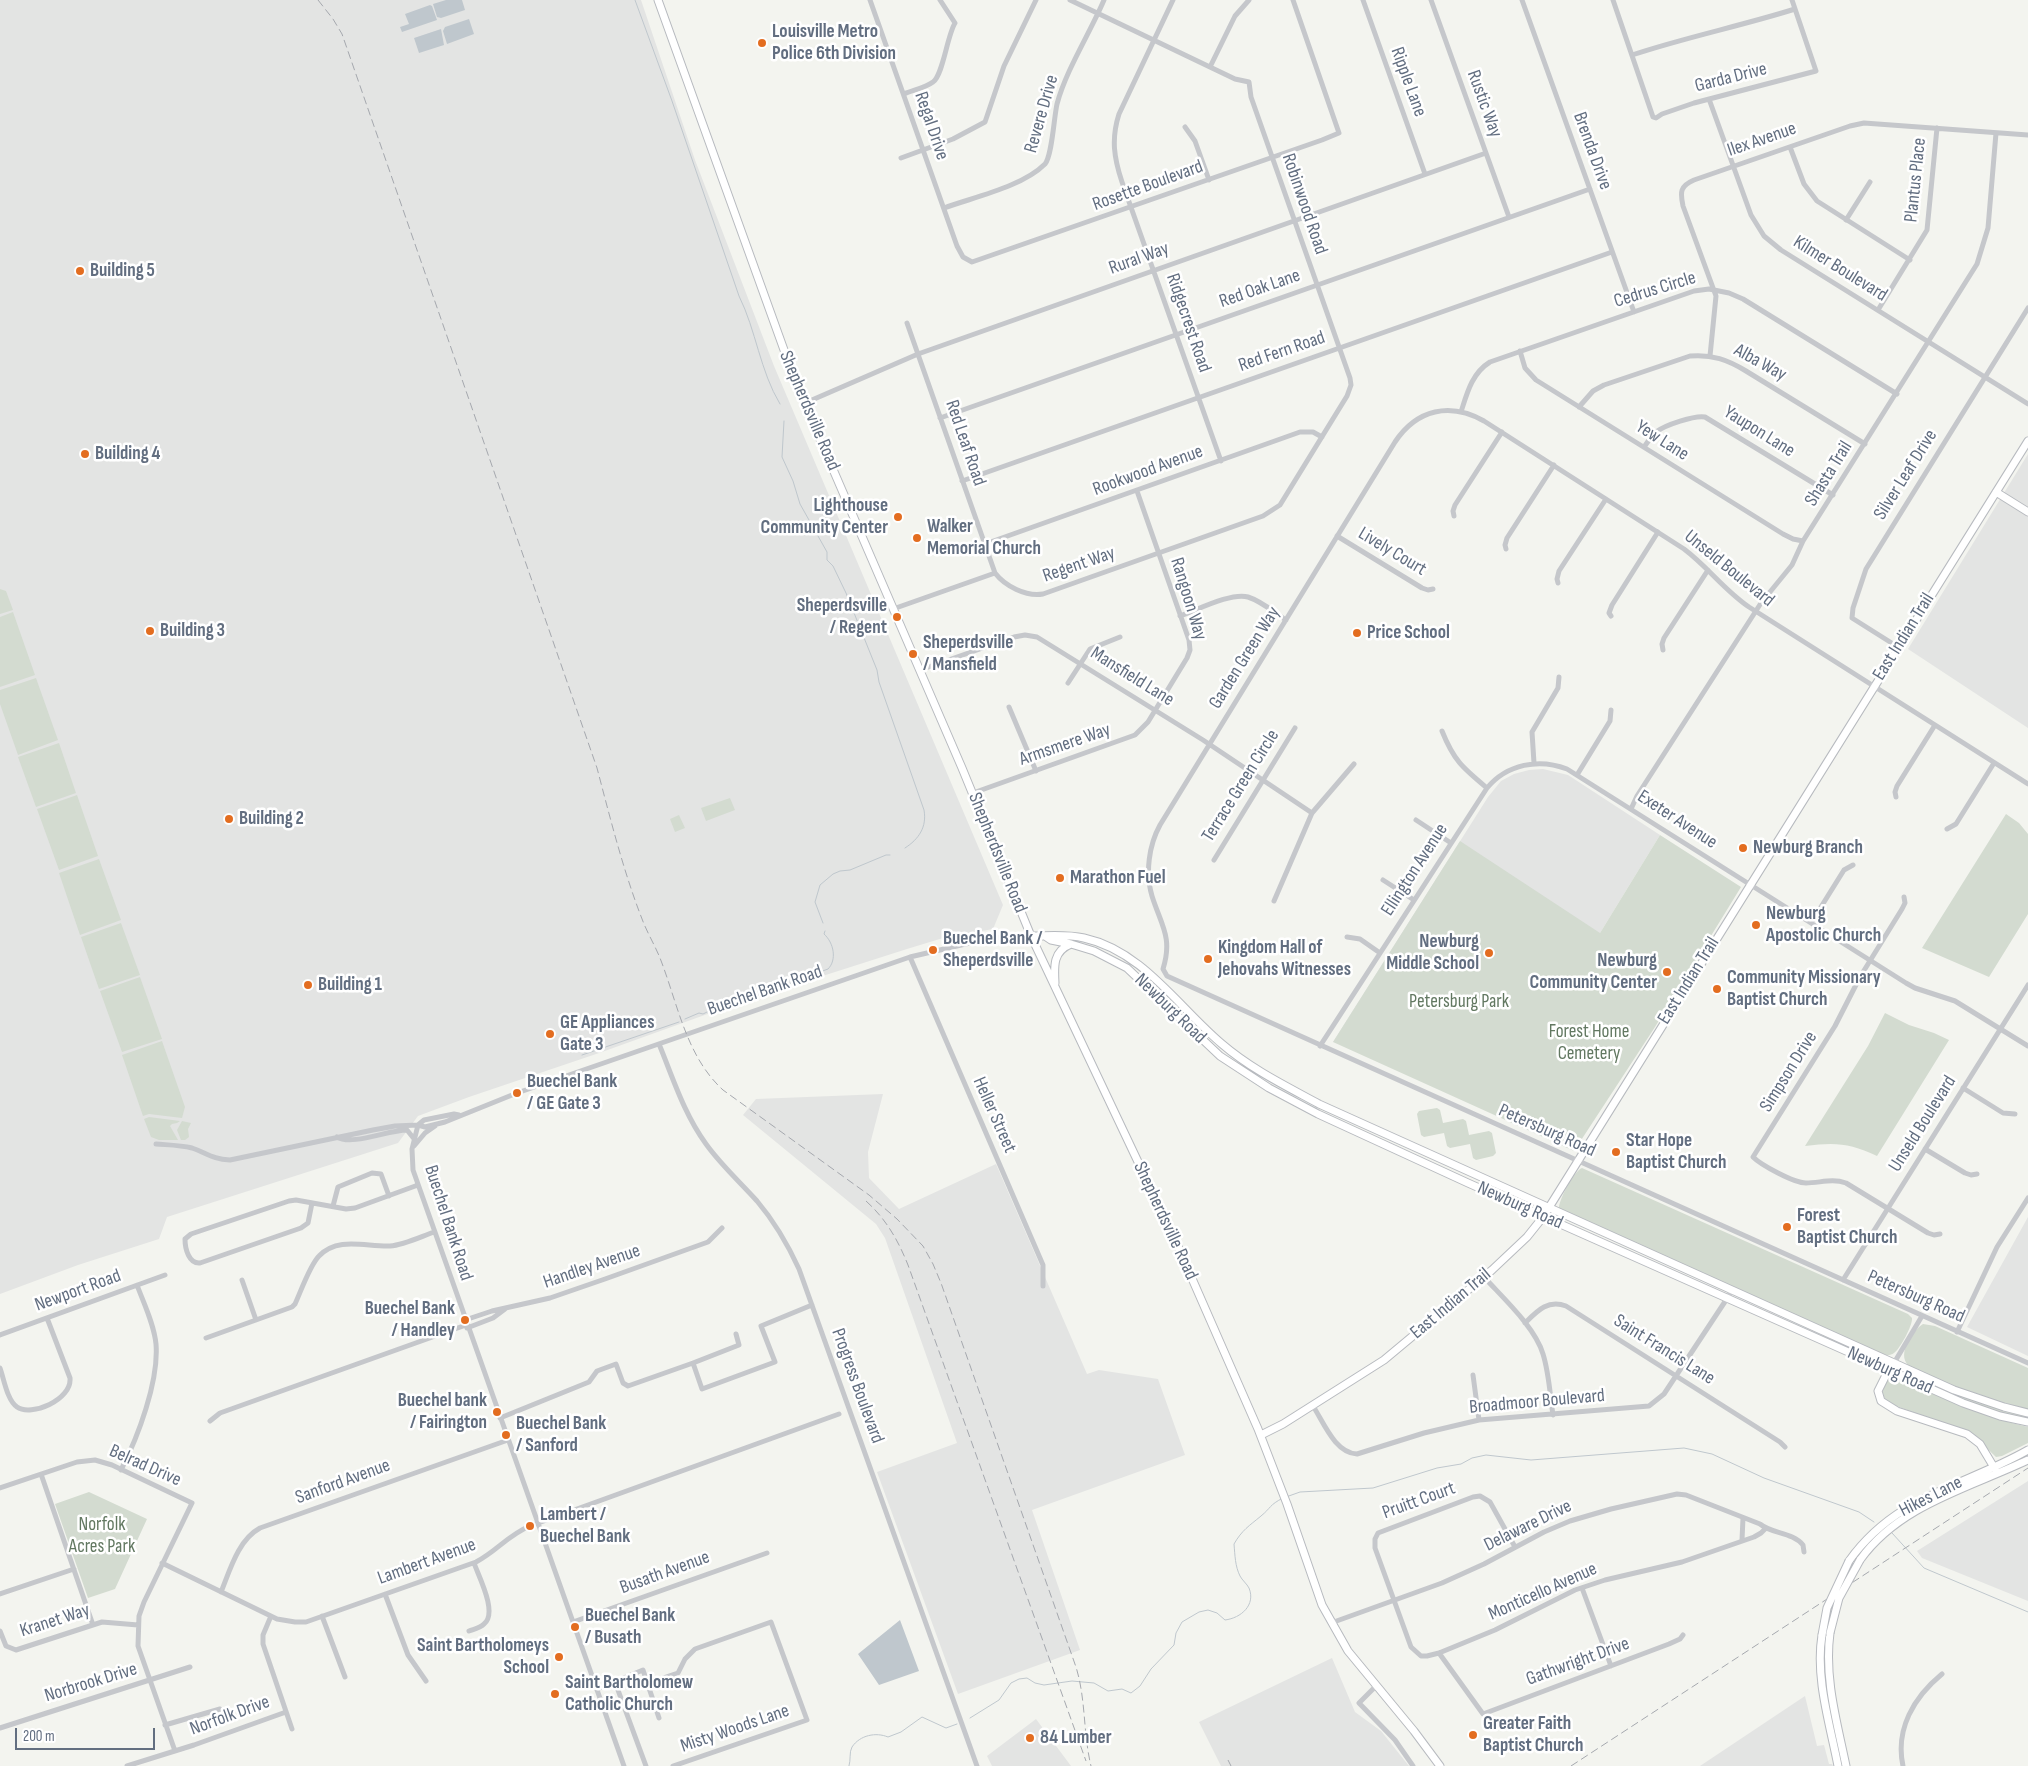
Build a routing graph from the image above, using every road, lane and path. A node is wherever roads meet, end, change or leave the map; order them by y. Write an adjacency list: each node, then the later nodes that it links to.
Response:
1 (658, 0): 60 (main road, Shepherdsville Road)
2 (870, 0): 20 (street, Regal Drive)
3 (940, 0): 20 (street)
4 (1036, 0): 27 (street)
5 (1070, 0): 16 (street, Robinwood Road)
6 (1104, 0): 16 (street, Revere Drive)
7 (1173, 0): 17 (street, Ridgecrest Road)
8 (1249, 0): 19 (street)
9 (1293, 0): 30 (street, Rosette Boulevard)
10 (1363, 0): 32 (street, Ripple Lane)
11 (1431, 0): 28 (street, Rustic Way)
12 (1522, 0): 35 (street, Brenda Drive)
13 (1613, 0): 18 (street)
14 (1792, 0): 15 (street)
15 (1795, 9): 18 (street); 21 (street, Garda Drive)
16 (1098, 14): 17 (street, Robinwood Road); 36 (street, Revere Drive)
17 (1154, 40): 19 (street, Robinwood Road); 37 (street, Ridgecrest Road)
18 (1632, 55): 21 (street, Garda Drive)
19 (1210, 67): 30 (street, Robinwood Road)
20 (904, 94): 27 (street, Regal Drive)
21 (1709, 99): 31 (street, Kilmer Boulevard)
22 (1185, 127): 33 (street)
23 (1936, 128): 24 (street, Ilex Avenue); 26 (street, Ilex Avenue); 43 (street, Plantus Place)
24 (1996, 133): 25 (street, Ilex Avenue); 52 (street, Shasta Trail)
25 (2028, 135)
26 (1790, 147): 31 (street, Ilex Avenue); 40 (street)
27 (923, 150): 29 (street); 36 (street, Regal Drive)
28 (1486, 153): 32 (street, Rural Way); 38 (street, Rustic Way)
29 (901, 158)
30 (1272, 158): 33 (street, Rosette Boulevard); 39 (street, Robinwood Road)
31 (1733, 166): 46 (street, Ilex Avenue); 48 (street, Kilmer Boulevard)
32 (1425, 174): 39 (street, Rural Way)
33 (1209, 180): 37 (street, Rosette Boulevard)
34 (1870, 182): 40 (street)
35 (1590, 189): 38 (street, Red Oak Lane); 41 (street, Brenda Drive)
36 (944, 208): 42 (street, Regal Drive)
37 (1131, 208): 42 (street, Rosette Boulevard); 44 (street, Ridgecrest Road)
38 (1509, 217): 45 (street, Red Oak Lane)
39 (1294, 220): 44 (street, Rural Way); 45 (street, Robinwood Road)
40 (1846, 220): 43 (street)
41 (1612, 252): 49 (street, Brenda Drive); 53 (street, Red Fern Road)
42 (967, 260)
43 (1910, 260): 48 (street, Plantus Place)
44 (1153, 270): 51 (street, Ridgecrest Road); 55 (street, Rural Way)
45 (1317, 285): 51 (street, Red Oak Lane); 53 (street, Robinwood Road)
46 (1714, 290): 49 (street, Cedrus Circle); 56 (street, Ilex Avenue); 58 (street, Cedrus Circle)
47 (2028, 308): 57 (street, Silver Leaf Drive)
48 (1878, 310): 52 (street, Kilmer Boulevard)
49 (1634, 312): 54 (street, Cedrus Circle)
50 (907, 323): 55 (street, Red Leaf Road)
51 (1176, 334): 59 (street, Ridgecrest Road); 64 (street, Red Oak Lane)
52 (1929, 342): 57 (street, Kilmer Boulevard); 58 (street, Shasta Trail)
53 (1339, 348): 59 (street, Red Fern Road); 66 (street, Robinwood Road)
54 (1520, 352): 62 (street, Yew Lane); 63 (street, Cedrus Circle)
55 (918, 354): 60 (street, Rural Way); 64 (street, Red Leaf Road)
56 (1710, 356): 62 (street, Alba Way); 68 (street, Alba Way)
57 (1985, 377): 61 (street, Kilmer Boulevard); 96 (street, Silver Leaf Drive)
58 (1897, 394): 68 (street, Shasta Trail)
59 (1198, 398): 70 (street, Ridgecrest Road); 72 (street, Red Fern Road)
60 (805, 403): 90 (main road, Shepherdsville Road)
61 (2028, 404)
62 (1579, 407): 69 (street, Yew Lane)
63 (1461, 412): 65 (street, Unseld Boulevard); 81 (street, Garden Green Way)
64 (940, 418): 72 (street, Red Leaf Road)
65 (1502, 432): 71 (street, Unseld Boulevard); 79 (street)
66 (1322, 437): 70 (street, Rookwood Avenue); 77 (street, Robinwood Road)
67 (2028, 441): 74 (main road, East Indian Trail)
68 (1865, 444): 75 (street, Shasta Trail)
69 (1644, 448): 75 (street, Yaupon Lane); 82 (street, Yew Lane)
70 (1220, 461): 73 (street, Rookwood Avenue)
71 (1554, 465): 76 (street, Unseld Boulevard); 84 (street)
72 (962, 481): 83 (street, Red Leaf Road)
73 (1137, 491): 83 (street, Rookwood Avenue); 85 (street, Rangoon Way)
74 (1996, 492): 78 (main road); 96 (main road, East Indian Trail)
75 (1833, 495): 82 (street, Shasta Trail)
76 (1606, 499): 80 (street, Unseld Boulevard); 88 (street)
77 (1276, 508): 85 (street, Regent Way)
78 (2028, 512)
79 (1454, 516)
80 (1658, 532): 86 (street, Unseld Boulevard); 93 (street)
81 (1337, 536): 89 (street, Lively Court); 94 (street, Garden Green Way)
82 (1804, 541): 91 (street, Shasta Trail)
83 (985, 544): 87 (street, Red Leaf Road)
84 (1506, 549)
85 (1159, 553): 87 (street, Regent Way); 92 (street, Rangoon Way)
86 (1708, 570): 91 (street, Unseld Boulevard); 97 (street)
87 (995, 573): 90 (street)
88 (1558, 583)
89 (1433, 589)
90 (893, 609): 99 (main road, Shepherdsville Road)
91 (1756, 612): 102 (street, Unseld Boulevard); 120 (street, Shasta Trail)
92 (1180, 616): 94 (street); 104 (street, Rangoon Way)
93 (1610, 616)
94 (1286, 620): 109 (street, Garden Green Way)
95 (1120, 636): 98 (street)
96 (1898, 647): 102 (main road, East Indian Trail)
97 (1663, 650)
98 (1080, 663): 99 (street, Mansfield Lane); 101 (street); 104 (street, Mansfield Lane)
99 (920, 670): 118 (main road, Shepherdsville Road)
100 (1558, 677): 112 (street)
101 (1068, 683)
102 (1873, 687): 106 (street, Unseld Boulevard); 128 (main road, East Indian Trail)
103 (1009, 707): 113 (street)
104 (1156, 710): 109 (street, Mansfield Lane); 113 (street, Armsmere Way)
105 (1611, 710): 114 (street)
106 (1934, 725): 110 (street, Unseld Boulevard); 119 (street)
107 (1295, 728): 115 (street, Terrace Green Circle)
108 (1442, 730): 117 (street)
109 (1209, 744): 115 (street, Mansfield Lane); 140 (street, Garden Green Way)
110 (1994, 763): 116 (street, Unseld Boulevard); 123 (street)
111 (1354, 764): 121 (street)
112 (1534, 764): 114 (street, Exeter Avenue); 117 (street, Exeter Avenue)
113 (1036, 771): 118 (street, Armsmere Way)
114 (1577, 775): 120 (street, Exeter Avenue)
115 (1262, 780): 121 (street, Mansfield Lane); 125 (street, Terrace Green Circle)
116 (2028, 784)
117 (1487, 788): 124 (street, Ellington Avenue)
118 (973, 793): 133 (main road, Shepherdsville Road)
119 (1896, 797)
120 (1631, 809): 128 (street, Exeter Avenue)
121 (1312, 813): 131 (street)
122 (1416, 820): 124 (street)
123 (1947, 829)
124 (1451, 843): 130 (street, Ellington Avenue)
125 (1214, 860)
126 (1853, 865): 132 (street)
127 (1383, 880): 130 (street)
128 (1750, 885): 132 (street, Exeter Avenue); 157 (main road, East Indian Trail)
129 (1904, 897): 139 (street, Simpson Drive)
130 (1414, 900): 137 (street, Ellington Avenue)
131 (1274, 901)
132 (1810, 923): 139 (street, Exeter Avenue)
133 (1031, 936): 134 (main road, Newburg Road); 138 (street, Buechel Bank Road); 142 (main road, Shepherdsville Road)
134 (1045, 936): 136 (main road, Newburg Road); 164 (main road, Newburg Road)
135 (1347, 938): 137 (street)
136 (1071, 944): 142 (main road); 166 (main road, Newburg Road)
137 (1380, 953): 145 (street, Ellington Avenue)
138 (910, 957): 144 (street, Buechel Bank Road); 175 (street, Heller Street)
139 (1870, 960): 143 (street, Exeter Avenue); 165 (street, Simpson Drive)
140 (1164, 973): 145 (street, Petersburg Road)
141 (2028, 985): 143 (street, Unseld Boulevard)
142 (1056, 990): 203 (main road, Shepherdsville Road)
143 (2000, 1029): 146 (street, Exeter Avenue); 147 (street, Unseld Boulevard)
144 (659, 1044): 149 (street, Buechel Bank Road); 178 (street, Progress Boulevard)
145 (1320, 1046): 157 (street, Petersburg Road)
146 (2028, 1046)
147 (1963, 1088): 148 (street); 156 (street, Unseld Boulevard)
148 (2015, 1114)
149 (459, 1115): 150 (street, Buechel Bank Road); 151 (street)
150 (437, 1124): 151 (street, Buechel Bank Road); 155 (street)
151 (418, 1125): 152 (street); 153 (street, Buechel Bank Road)
152 (337, 1137): 153 (street); 154 (street)
153 (415, 1140): 155 (street, Buechel Bank Road)
154 (156, 1144)
155 (413, 1147): 159 (street, Buechel Bank Road)
156 (1926, 1149): 158 (street); 165 (street, Unseld Boulevard)
157 (1577, 1161): 164 (main road, East Indian Trail); 173 (street, Petersburg Road)
158 (1977, 1174)
159 (418, 1185): 160 (street); 168 (street, Buechel Bank Road)
160 (389, 1196): 163 (street); 163 (street)
161 (2028, 1198): 184 (street)
162 (312, 1203): 162 (street); 163 (street)
163 (333, 1206)
164 (1549, 1208): 166 (main road, East Indian Trail); 176 (main road, Newburg Road)
165 (1888, 1208): 169 (street); 173 (street, Unseld Boulevard)
166 (1543, 1217): 171 (main road, East Indian Trail); 177 (main road, Newburg Road)
167 (722, 1228): 183 (street, Handley Avenue)
168 (434, 1232): 181 (street); 183 (street, Buechel Bank Road)
169 (1940, 1234)
170 (165, 1275): 174 (street, Newport Road)
171 (1484, 1277): 182 (street); 195 (main road, East Indian Trail)
172 (242, 1280): 181 (street)
173 (1843, 1280): 179 (street, Petersburg Road)
174 (137, 1285): 180 (street, Newport Road); 208 (street)
175 (1044, 1286)
176 (1732, 1290): 177 (street, Broadmoor Boulevard); 188 (main road, Newburg Road)
177 (1727, 1298): 192 (main road, Newburg Road); 194 (street, Broadmoor Boulevard)
178 (812, 1305): 189 (street); 258 (street, Progress Boulevard)
179 (1922, 1316): 184 (street, Petersburg Road); 188 (street)
180 (47, 1318): 186 (street, Newport Road); 191 (street)
181 (256, 1320): 187 (street)
182 (1525, 1323): 194 (street, Saint Francis Lane); 198 (street)
183 (466, 1325): 199 (street, Buechel Bank Road); 201 (street, Handley Avenue)
184 (1957, 1332): 190 (street, Petersburg Road)
185 (736, 1334): 189 (street)
186 (0, 1335)
187 (206, 1338)
188 (1894, 1362): 196 (main road, Newburg Road)
189 (693, 1363): 199 (street)
190 (2028, 1364)
191 (0, 1368)
192 (1888, 1371): 202 (main road, Newburg Road); 209 (main road)
193 (1473, 1375): 200 (street)
194 (1676, 1376): 198 (street, Broadmoor Boulevard); 205 (street, Saint Francis Lane)
195 (1313, 1406): 200 (street, Broadmoor Boulevard); 203 (main road, East Indian Trail)
196 (2028, 1413)
197 (839, 1414): 213 (street, Lambert Avenue)
198 (1553, 1415): 200 (street, Broadmoor Boulevard)
199 (500, 1418): 204 (street, Buechel Bank Road)
200 (1479, 1420)
201 (210, 1421)
202 (2028, 1422)
203 (1261, 1435): 230 (main road, Shepherdsville Road)
204 (508, 1440): 213 (street, Buechel Bank Road); 223 (street, Sanford Avenue)
205 (1785, 1447)
206 (2028, 1450): 209 (main road, Hikes Lane)
207 (2028, 1460): 209 (main road, Hikes Lane)
208 (121, 1470): 210 (street, Belrad Drive); 219 (street, Belrad Drive)
209 (1995, 1470): 261 (main road, Hikes Lane, bridge); 262 (main road, Hikes Lane, bridge)
210 (41, 1474): 211 (street, Belrad Drive); 221 (street)
211 (0, 1488)
212 (1743, 1518): 214 (street, Delaware Drive); 215 (street); 216 (street, Delaware Drive)
213 (537, 1523): 220 (street, Lambert Avenue); 229 (street, Buechel Bank Road)
214 (1765, 1529): 215 (street, Monticello Avenue); 217 (street, Delaware Drive)
215 (1742, 1540): 222 (street, Monticello Avenue)
216 (1515, 1547): 226 (street, Delaware Drive); 226 (street, Pruitt Court)
217 (1804, 1552)
218 (766, 1553): 229 (street, Busath Avenue)
219 (162, 1563): 223 (street, Lambert Avenue); 232 (street)
220 (474, 1563): 225 (street, Lambert Avenue); 234 (street)
221 (74, 1569): 224 (street); 231 (street)
222 (1582, 1588): 236 (street, Monticello Avenue); 237 (street)
223 (221, 1592): 227 (street, Lambert Avenue)
224 (0, 1594)
225 (385, 1594): 228 (street, Lambert Avenue); 241 (street)
226 (1394, 1601): 230 (street, Delaware Drive); 236 (street, Monticello Avenue)
227 (271, 1616): 228 (street, Lambert Avenue); 248 (street)
228 (322, 1616): 240 (street)
229 (573, 1622): 246 (street, Buechel Bank Road)
230 (1331, 1623): 245 (main road, Shepherdsville Road)
231 (93, 1624): 232 (street, Kranet Way); 233 (street, Kranet Way)
232 (138, 1624): 242 (street)
233 (0, 1631)
234 (469, 1631)
235 (1683, 1635): 237 (street, Gathwright Drive)
236 (1439, 1653): 237 (street, Gathwright Drive)
237 (1610, 1666)
238 (190, 1667): 242 (street, Norbrook Drive)
239 (1942, 1674): 263 (street)
240 (344, 1677)
241 (426, 1681)
242 (149, 1682): 250 (street); 251 (street, Norbrook Drive)
243 (615, 1682): 244 (street); 246 (street); 256 (street)
244 (648, 1683): 249 (street); 257 (street, Misty Woods Lane)
245 (1376, 1686): 259 (street); 260 (main road, Shepherdsville Road)
246 (597, 1689): 255 (street, Buechel Bank Road)
247 (220, 1709): 250 (street)
248 (286, 1712): 252 (street); 253 (street, Norfolk Drive)
249 (660, 1718)
250 (165, 1725): 253 (street)
251 (0, 1728)
252 (292, 1729)
253 (175, 1751): 254 (street, Norfolk Drive)
254 (127, 1766)
255 (624, 1766)
256 (646, 1766)
257 (672, 1766)
258 (977, 1766)
259 (1414, 1766)
260 (1440, 1766)
261 (1838, 1766)
262 (1846, 1766)
263 (1903, 1766)

